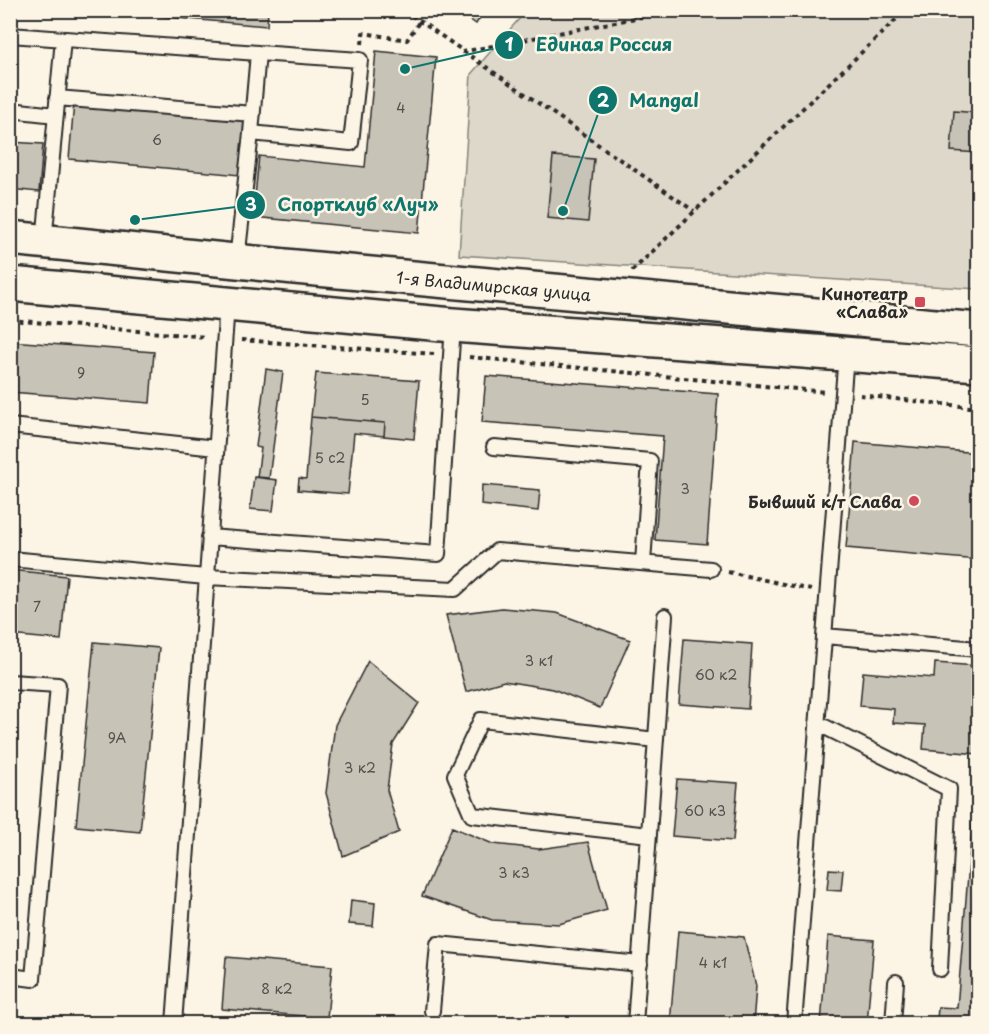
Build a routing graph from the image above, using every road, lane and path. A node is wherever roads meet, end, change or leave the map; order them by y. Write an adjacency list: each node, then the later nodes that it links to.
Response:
1 (404, 10): 4 (path)
2 (676, 10): 8 (path)
3 (906, 10): 15 (path)
4 (418, 22): 5 (path); 8 (path)
5 (363, 33)
6 (10, 35): 7 (lane)
7 (63, 39): 9 (lane); 10 (lane)
8 (462, 52): 15 (path)
9 (258, 53): 12 (lane); 14 (lane)
10 (57, 98): 12 (lane); 13 (lane)
11 (10, 110): 13 (lane)
12 (253, 114): 14 (lane)
13 (56, 115): 17 (lane)
14 (251, 133): 18 (lane)
15 (694, 211): 19 (path)
16 (10, 238): 17 (main road, 1-я Владимирская улица)
17 (44, 242): 18 (main road, 1-я Владимирская улица)
18 (237, 260): 23 (main road, 1-я Владимирская улица)
19 (627, 276)
20 (10, 284): 21 (main road)
21 (227, 304): 24 (lane); 25 (main road)
22 (10, 320): 24 (path)
23 (978, 330)
24 (224, 339): 25 (path); 32 (lane)
25 (452, 340): 26 (main road); 28 (path); 33 (lane)
26 (846, 354): 27 (main road); 28 (lane)
27 (978, 364)
28 (843, 394): 29 (path); 38 (lane)
29 (978, 408)
30 (10, 426): 32 (lane)
31 (494, 447): 35 (lane)
32 (216, 448): 33 (lane)
33 (209, 537): 37 (lane)
34 (10, 559): 37 (lane)
35 (643, 563): 36 (lane); 37 (lane)
36 (711, 569): 38 (path)
37 (206, 577): 51 (lane)
38 (827, 593): 40 (lane)
39 (665, 616): 44 (lane)
40 (824, 636): 41 (lane); 43 (lane)
41 (978, 649)
42 (10, 682): 48 (lane)
43 (817, 723): 47 (lane); 53 (lane)
44 (656, 740): 45 (lane); 45 (lane)
45 (649, 835): 46 (lane)
46 (640, 964): 50 (lane); 52 (lane)
47 (940, 969)
48 (10, 975)
49 (896, 982): 54 (lane)
50 (432, 1011)
51 (174, 1023)
52 (635, 1023)
53 (794, 1023)
54 (893, 1023)

